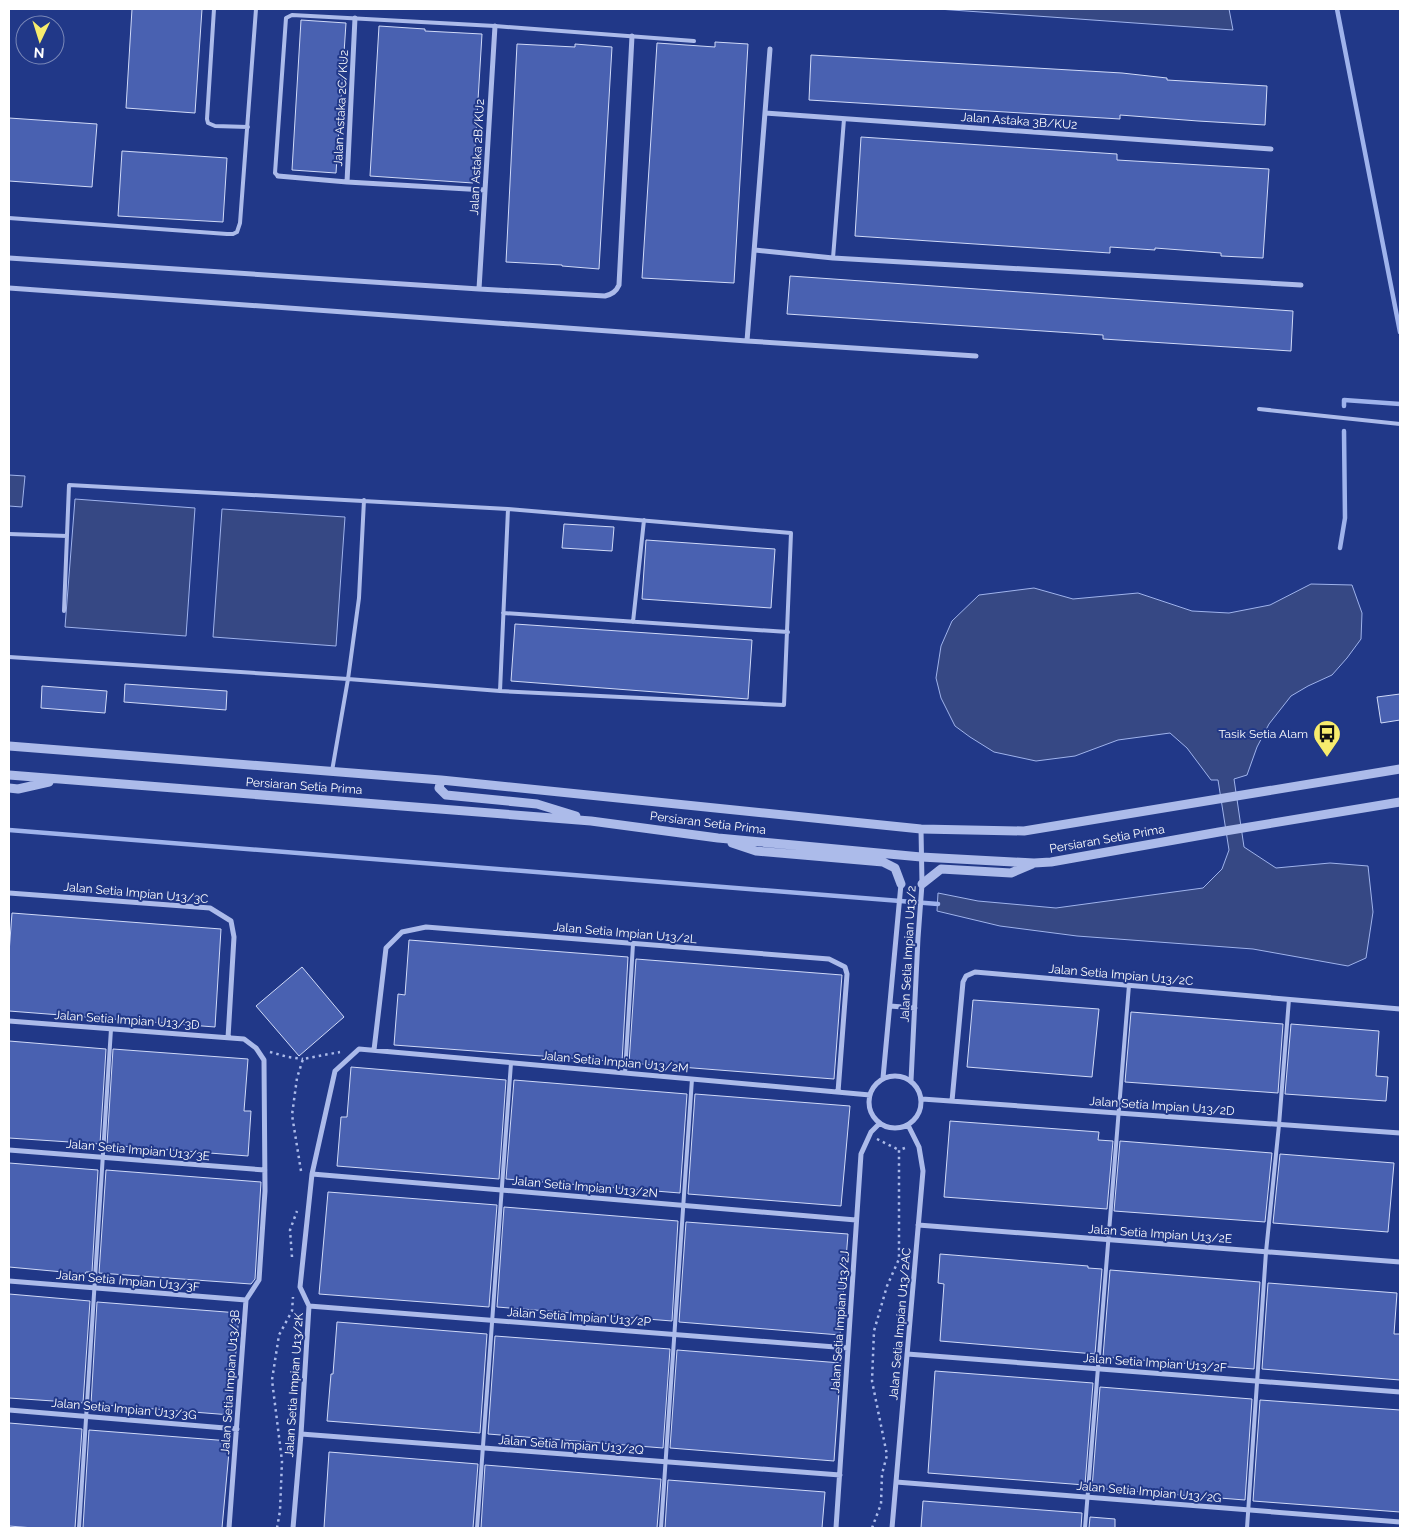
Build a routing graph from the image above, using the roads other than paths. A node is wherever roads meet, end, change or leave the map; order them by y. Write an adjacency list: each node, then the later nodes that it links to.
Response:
1 (214, 9): 10 (lane)
2 (256, 9): 10 (lane)
3 (355, 18): 4 (lane); 12 (lane); 13 (street, Jalan Astaka 2C/KU2)
4 (495, 26): 5 (lane); 14 (street, Jalan Astaka 2B/KU2)
5 (632, 36): 6 (lane); 21 (street)
6 (694, 41)
7 (770, 49): 8 (street)
8 (764, 113): 9 (street, Jalan Astaka 3B/KU2); 16 (street)
9 (844, 119): 11 (street, Jalan Astaka 3B/KU2); 18 (lane)
10 (248, 127): 15 (lane)
11 (1271, 149)
12 (278, 176): 13 (street)
13 (347, 182): 14 (street, Jalan Astaka 2C/KU2)
14 (485, 190): 21 (street, Jalan Astaka 2B/KU2)
15 (9, 218)
16 (755, 250): 18 (street); 22 (street)
17 (9, 258): 21 (street)
18 (833, 258): 19 (street)
19 (1301, 285)
20 (9, 288): 22 (street)
21 (479, 289)
22 (747, 341): 23 (street)
23 (976, 356)
24 (1259, 409): 25 (lane)
25 (1400, 424)
26 (364, 500): 27 (lane); 30 (lane); 36 (lane)
27 (508, 509): 28 (lane); 32 (lane)
28 (644, 520): 33 (lane); 34 (lane)
29 (9, 534): 30 (lane)
30 (67, 536): 31 (lane)
31 (64, 611)
32 (503, 613): 33 (lane); 37 (lane)
33 (633, 622): 34 (lane)
34 (788, 632): 37 (lane)
35 (9, 657): 36 (lane)
36 (348, 679): 37 (lane); 40 (lane)
37 (500, 691)
38 (9, 746): 40 (street, Persiaran Setia Prima)
39 (1400, 768): 47 (street, Persiaran Setia Prima)
40 (332, 771): 43 (street, Persiaran Setia Prima)
41 (9, 775): 42 (street, Persiaran Setia Prima)
42 (58, 779): 44 (street); 46 (street, Persiaran Setia Prima)
43 (441, 780): 46 (street); 47 (street, Persiaran Setia Prima)
44 (9, 788)
45 (1400, 802): 50 (street, Persiaran Setia Prima)
46 (591, 821): 48 (street, Persiaran Setia Prima)
47 (921, 829): 49 (street, Jalan Setia Impian U13/2)
48 (718, 838): 49 (street, Persiaran Setia Prima); 51 (street)
49 (921, 857): 50 (street, Persiaran Setia Prima); 52 (street, Jalan Setia Impian U13/2)
50 (1034, 863): 52 (street)
51 (901, 884): 57 (street, Jalan Setia Impian U13/2)
52 (922, 885): 58 (street, Jalan Setia Impian U13/2)
53 (9, 893): 62 (street, Jalan Setia Impian U13/3C)
54 (633, 944): 65 (street, Jalan Setia Impian U13/2L); 67 (lane); 71 (street, Jalan Setia Impian U13/2L)
55 (1129, 985): 56 (street, Jalan Setia Impian U13/2C); 74 (street, Jalan Setia Impian U13/2C); 75 (lane)
56 (1289, 999): 59 (street, Jalan Setia Impian U13/2C); 78 (lane)
57 (890, 1006): 58 (street); 68 (street, Jalan Setia Impian U13/2)
58 (915, 1008): 70 (street, Jalan Setia Impian U13/2)
59 (1400, 1008)
60 (9, 1021): 61 (street, Jalan Setia Impian U13/3D)
61 (111, 1029): 62 (street, Jalan Setia Impian U13/3D); 81 (lane)
62 (228, 1038): 63 (street, Jalan Setia Impian U13/3D)
63 (256, 1048): 82 (street, Jalan Setia Impian U13/3B)
64 (359, 1049): 65 (street, Jalan Setia Impian U13/2M); 83 (street, Jalan Setia Impian U13/2K)
65 (374, 1050): 66 (street, Jalan Setia Impian U13/2M)
66 (511, 1062): 67 (street, Jalan Setia Impian U13/2M); 84 (lane)
67 (625, 1073): 69 (street, Jalan Setia Impian U13/2M)
68 (883, 1078): 70 (street); 72 (street)
69 (692, 1079): 71 (street, Jalan Setia Impian U13/2M); 85 (lane)
70 (912, 1081): 73 (street)
71 (838, 1092): 72 (street, Jalan Setia Impian U13/2M)
72 (870, 1095): 76 (street)
73 (922, 1099): 74 (street, Jalan Setia Impian U13/2D); 77 (street)
74 (952, 1101): 75 (street, Jalan Setia Impian U13/2D)
75 (1119, 1113): 78 (street, Jalan Setia Impian U13/2D); 88 (lane)
76 (880, 1123): 77 (street); 86 (street, Jalan Setia Impian U13/2J)
77 (908, 1124): 87 (street, Jalan Setia Impian U13/2AC)
78 (1279, 1125): 79 (street, Jalan Setia Impian U13/2D); 89 (lane)
79 (1400, 1134)
80 (9, 1150): 81 (street, Jalan Setia Impian U13/3E)
81 (103, 1157): 82 (street, Jalan Setia Impian U13/3E); 92 (lane)
82 (265, 1170): 93 (street, Jalan Setia Impian U13/3B)
83 (312, 1174): 84 (street, Jalan Setia Impian U13/2N); 94 (street, Jalan Setia Impian U13/2K)
84 (502, 1190): 85 (street, Jalan Setia Impian U13/2N); 95 (lane)
85 (683, 1205): 86 (street, Jalan Setia Impian U13/2N); 96 (lane)
86 (856, 1220): 97 (street, Jalan Setia Impian U13/2J)
87 (918, 1225): 88 (street, Jalan Setia Impian U13/2E); 98 (street, Jalan Setia Impian U13/2AC)
88 (1108, 1240): 89 (street, Jalan Setia Impian U13/2E); 99 (lane)
89 (1266, 1252): 90 (street, Jalan Setia Impian U13/2E); 100 (lane)
90 (1400, 1262)
91 (9, 1281): 92 (street, Jalan Setia Impian U13/3F)
92 (94, 1288): 93 (street, Jalan Setia Impian U13/3F); 103 (lane)
93 (246, 1300): 104 (street, Jalan Setia Impian U13/3B)
94 (309, 1306): 95 (street, Jalan Setia Impian U13/2P); 105 (street, Jalan Setia Impian U13/2K)
95 (492, 1320): 96 (street, Jalan Setia Impian U13/2P); 106 (lane)
96 (674, 1334): 97 (street, Jalan Setia Impian U13/2P); 107 (lane)
97 (848, 1348): 108 (street, Jalan Setia Impian U13/2J)
98 (907, 1354): 99 (street, Jalan Setia Impian U13/2F); 109 (street, Jalan Setia Impian U13/2AC)
99 (1098, 1368): 100 (street, Jalan Setia Impian U13/2F); 110 (lane)
100 (1257, 1381): 101 (street, Jalan Setia Impian U13/2F); 111 (lane)
101 (1400, 1392)
102 (9, 1410): 103 (street, Jalan Setia Impian U13/3G)
103 (86, 1416): 104 (street, Jalan Setia Impian U13/3G); 113 (lane)
104 (237, 1429): 114 (street, Jalan Setia Impian U13/3B)
105 (301, 1434): 106 (street, Jalan Setia Impian U13/2Q); 115 (street, Jalan Setia Impian U13/2K)
106 (483, 1448): 107 (street, Jalan Setia Impian U13/2Q); 116 (lane)
107 (666, 1462): 108 (street, Jalan Setia Impian U13/2Q); 117 (lane)
108 (840, 1476): 118 (street, Jalan Setia Impian U13/2J)
109 (896, 1482): 110 (street, Jalan Setia Impian U13/2G); 119 (street, Jalan Setia Impian U13/2AC)
110 (1088, 1497): 111 (street, Jalan Setia Impian U13/2G); 120 (lane)
111 (1249, 1510): 112 (street, Jalan Setia Impian U13/2G); 121 (lane)
112 (1400, 1522)
113 (79, 1528)
114 (228, 1528)
115 (293, 1528)
116 (477, 1528)
117 (661, 1528)
118 (836, 1528)
119 (892, 1528)
120 (1086, 1528)
121 (1247, 1528)

